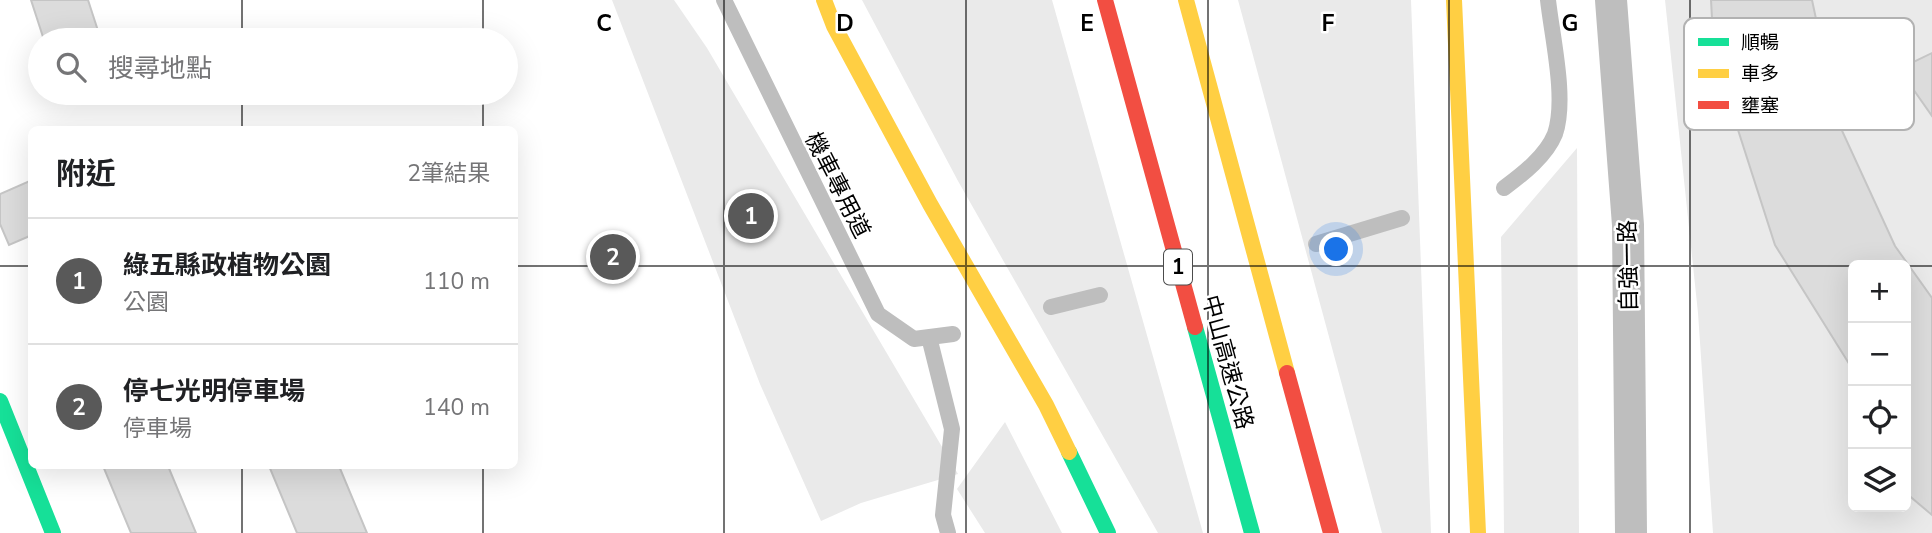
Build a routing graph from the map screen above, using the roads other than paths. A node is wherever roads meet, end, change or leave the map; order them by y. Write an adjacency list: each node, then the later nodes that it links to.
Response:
1 (724, 0): 16 (lane, 機車專用道)
2 (811, 0): 9 (main road)
3 (824, 0): 9 (main road)
4 (1105, 0): 21 (main road, 中山高速公路 / 1)
5 (1186, 0): 22 (main road)
6 (1454, 0): 23 (main road)
7 (1548, 0): 10 (lane)
8 (1611, 0): 24 (street, 自強一路)
9 (834, 26): 20 (main road)
10 (1504, 188)
11 (1402, 218): 12 (lane)
12 (1315, 244)
13 (1100, 295): 14 (lane)
14 (1051, 307)
15 (953, 334): 16 (lane, 機車專用道)
16 (929, 337): 19 (lane)
17 (0, 401): 18 (main road)
18 (52, 533)
19 (948, 533)
20 (1108, 533)
21 (1252, 533)
22 (1331, 533)
23 (1478, 533)
24 (1631, 533)

